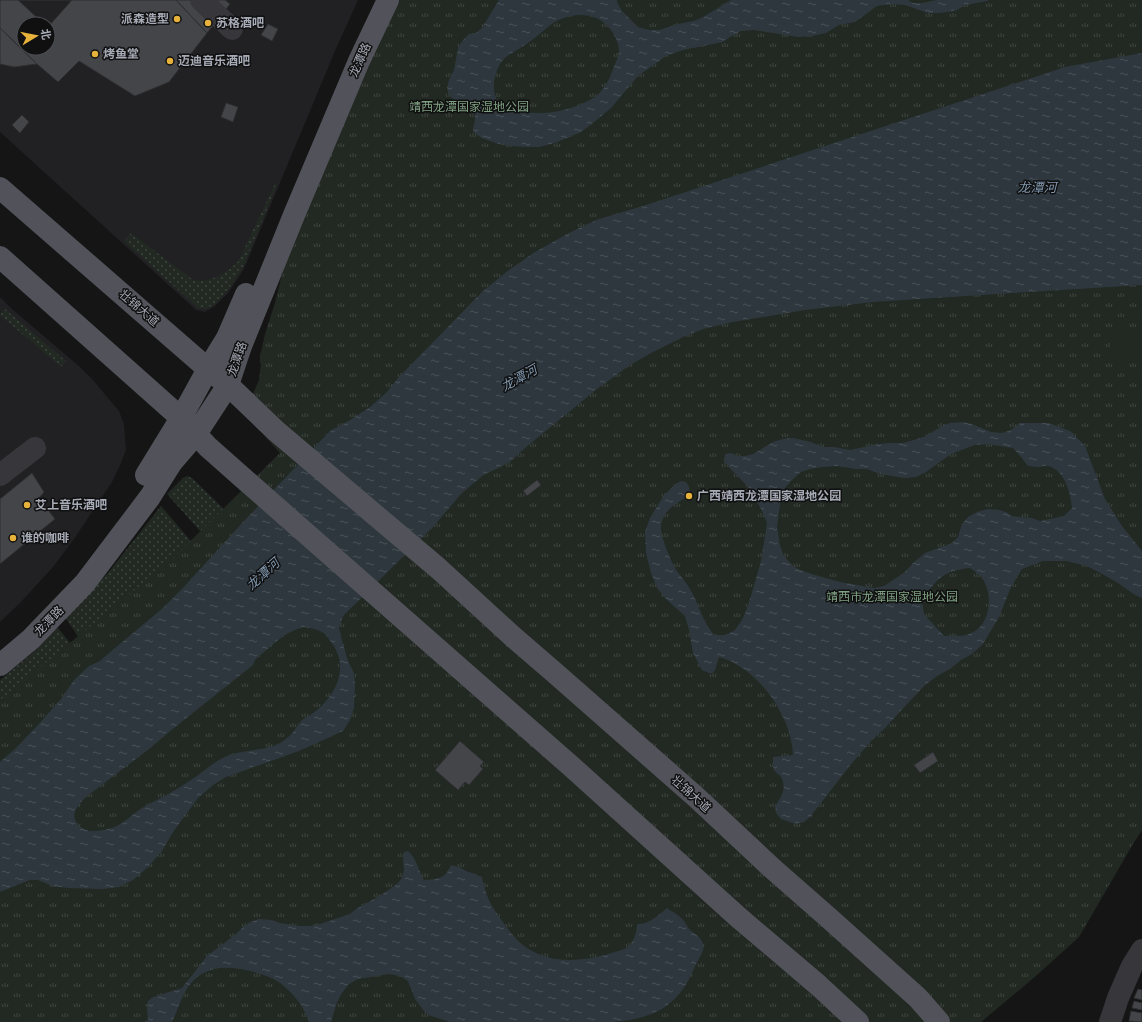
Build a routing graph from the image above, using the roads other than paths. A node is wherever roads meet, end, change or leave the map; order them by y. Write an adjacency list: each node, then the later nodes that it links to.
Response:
1 (201, 0): 4 (street)
2 (374, 0): 7 (main road, 龙潭路)
3 (388, 0): 8 (main road, 龙潭路)
4 (232, 29)
5 (0, 188): 7 (main road, 壮锦大道)
6 (0, 257): 9 (main road)
7 (208, 368): 8 (main road, 壮锦大道); 9 (main road, 龙潭路)
8 (228, 385): 10 (main road, 龙潭路); 17 (main road, 壮锦大道)
9 (181, 418): 10 (main road); 13 (main road, 龙潭路)
10 (196, 434): 14 (main road, 龙潭路); 16 (main road)
11 (35, 448): 12 (street)
12 (0, 474)
13 (0, 651)
14 (0, 665)
15 (1142, 950): 18 (street)
16 (858, 1022)
17 (939, 1022)
18 (1110, 1022)

